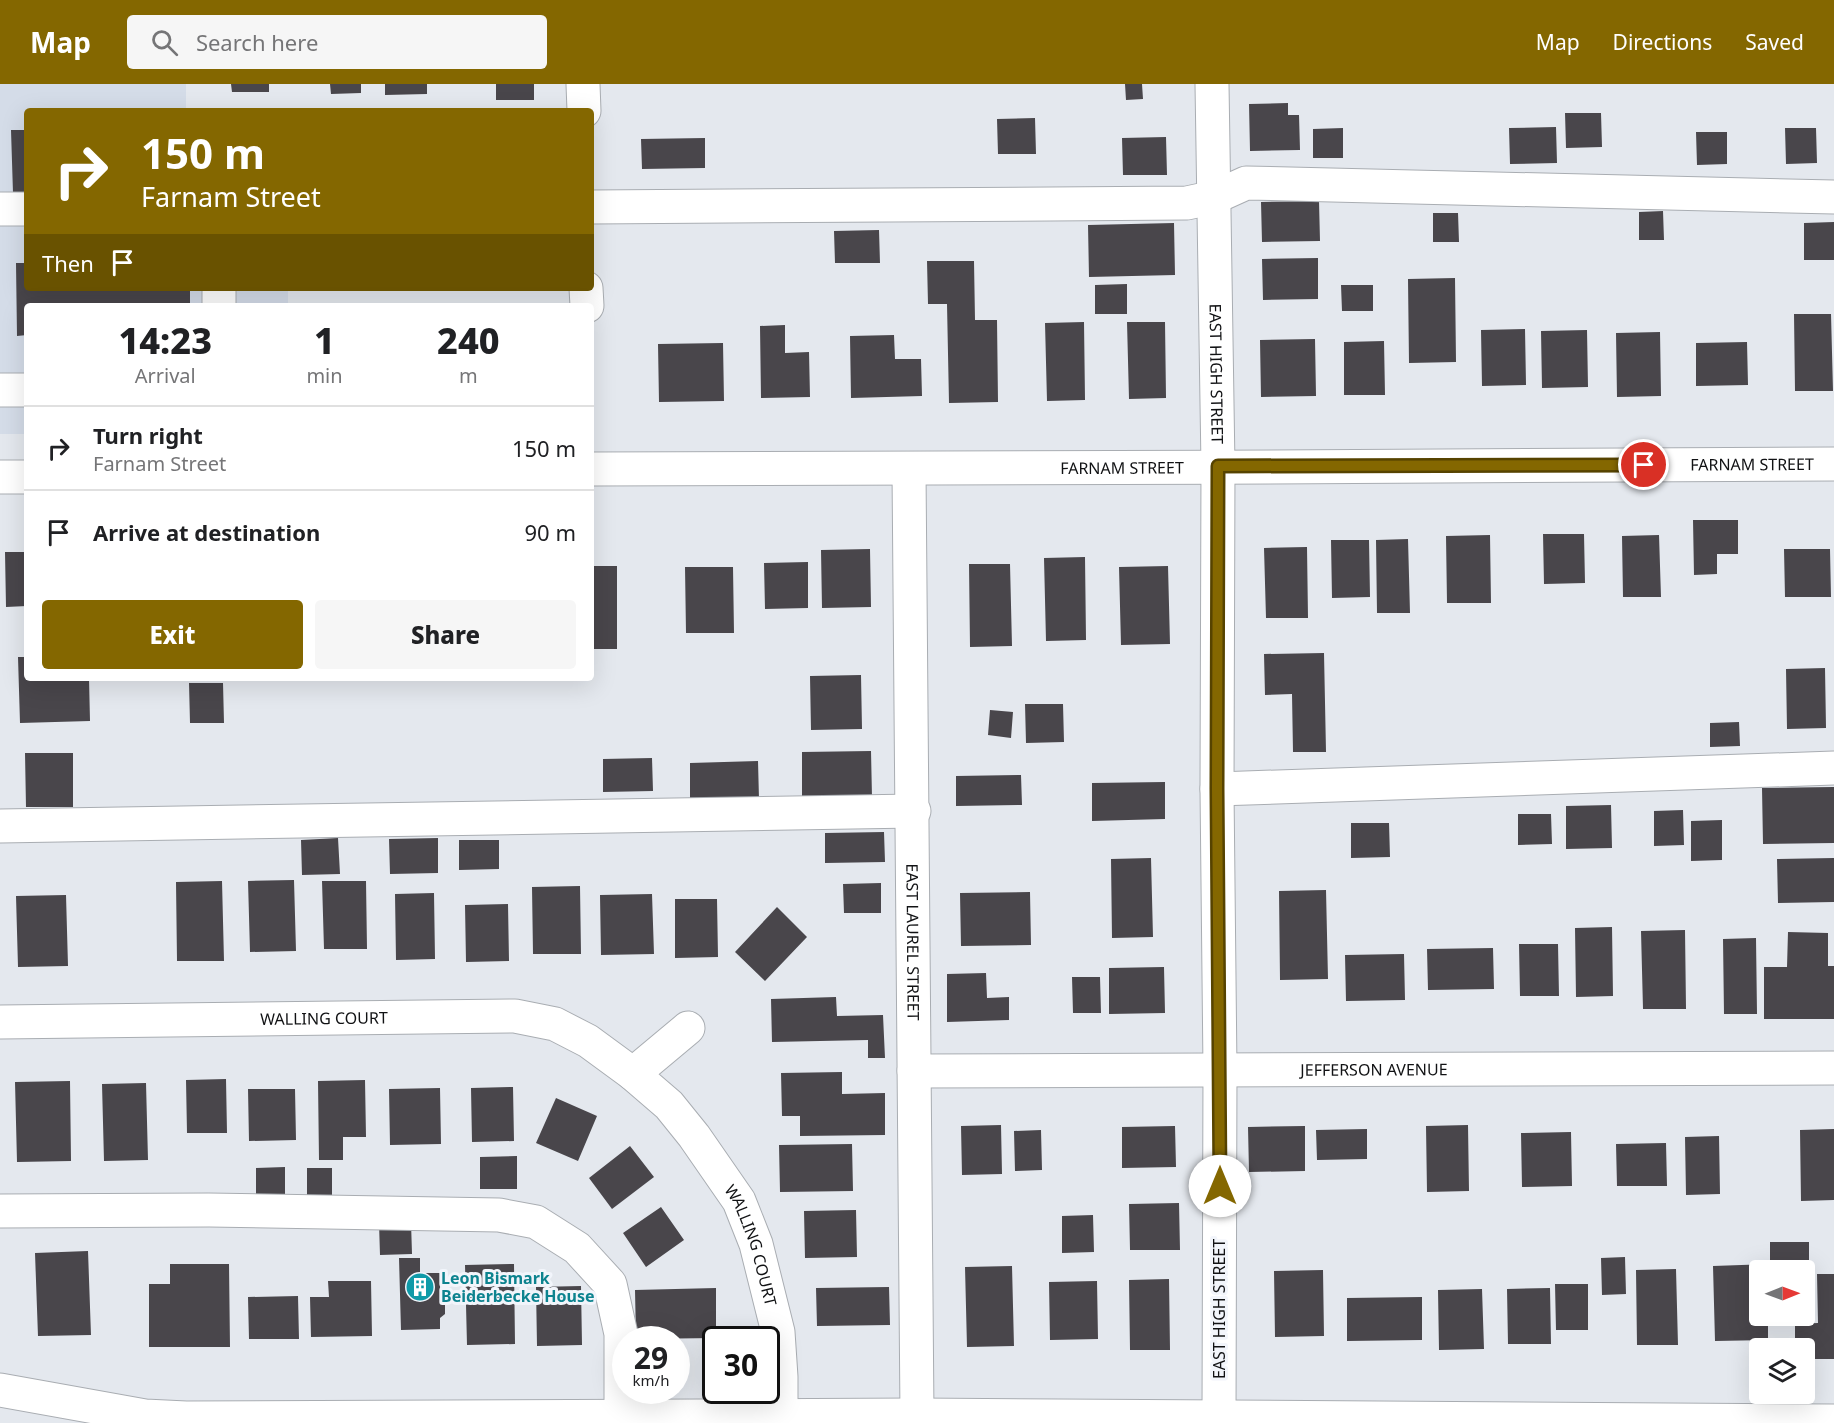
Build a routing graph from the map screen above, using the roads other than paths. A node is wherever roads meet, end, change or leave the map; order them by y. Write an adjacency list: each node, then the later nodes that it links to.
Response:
1 (583, 84): 3 (street)
2 (1212, 84): 4 (street, EAST HIGH STREET)
3 (584, 108)
4 (1215, 197): 5 (street); 6 (street); 12 (street, EAST HIGH STREET)
5 (1834, 197)
6 (594, 207)
7 (0, 209): 8 (street)
8 (24, 209)
9 (0, 390): 10 (street)
10 (24, 390)
11 (1834, 464): 12 (street, FARNAM STREET)
12 (1218, 466): 14 (street, FARNAM STREET); 18 (street, EAST HIGH STREET)
13 (594, 469): 14 (street, FARNAM STREET)
14 (909, 470): 19 (street, EAST LAUREL STREET)
15 (0, 477): 16 (street)
16 (24, 477)
17 (1834, 768): 18 (street)
18 (1217, 789): 24 (street, EAST HIGH STREET)
19 (914, 811): 20 (street); 25 (street, EAST LAUREL STREET)
20 (0, 826)
21 (0, 1022): 26 (street, WALLING COURT)
22 (688, 1028): 26 (street)
23 (1834, 1068): 24 (street, JEFFERSON AVENUE)
24 (1220, 1070): 25 (street, JEFFERSON AVENUE); 32 (street, EAST HIGH STREET)
25 (914, 1071): 29 (street, EAST LAUREL STREET)
26 (633, 1074): 31 (street, WALLING COURT)
27 (0, 1211): 30 (street)
28 (0, 1390): 30 (street)
29 (917, 1415): 31 (street); 32 (street)
30 (621, 1416): 31 (street)
31 (781, 1417)
32 (1219, 1418): 33 (street)
33 (1358, 1421): 34 (street)
34 (1603, 1421): 35 (street)
35 (1825, 1422)

